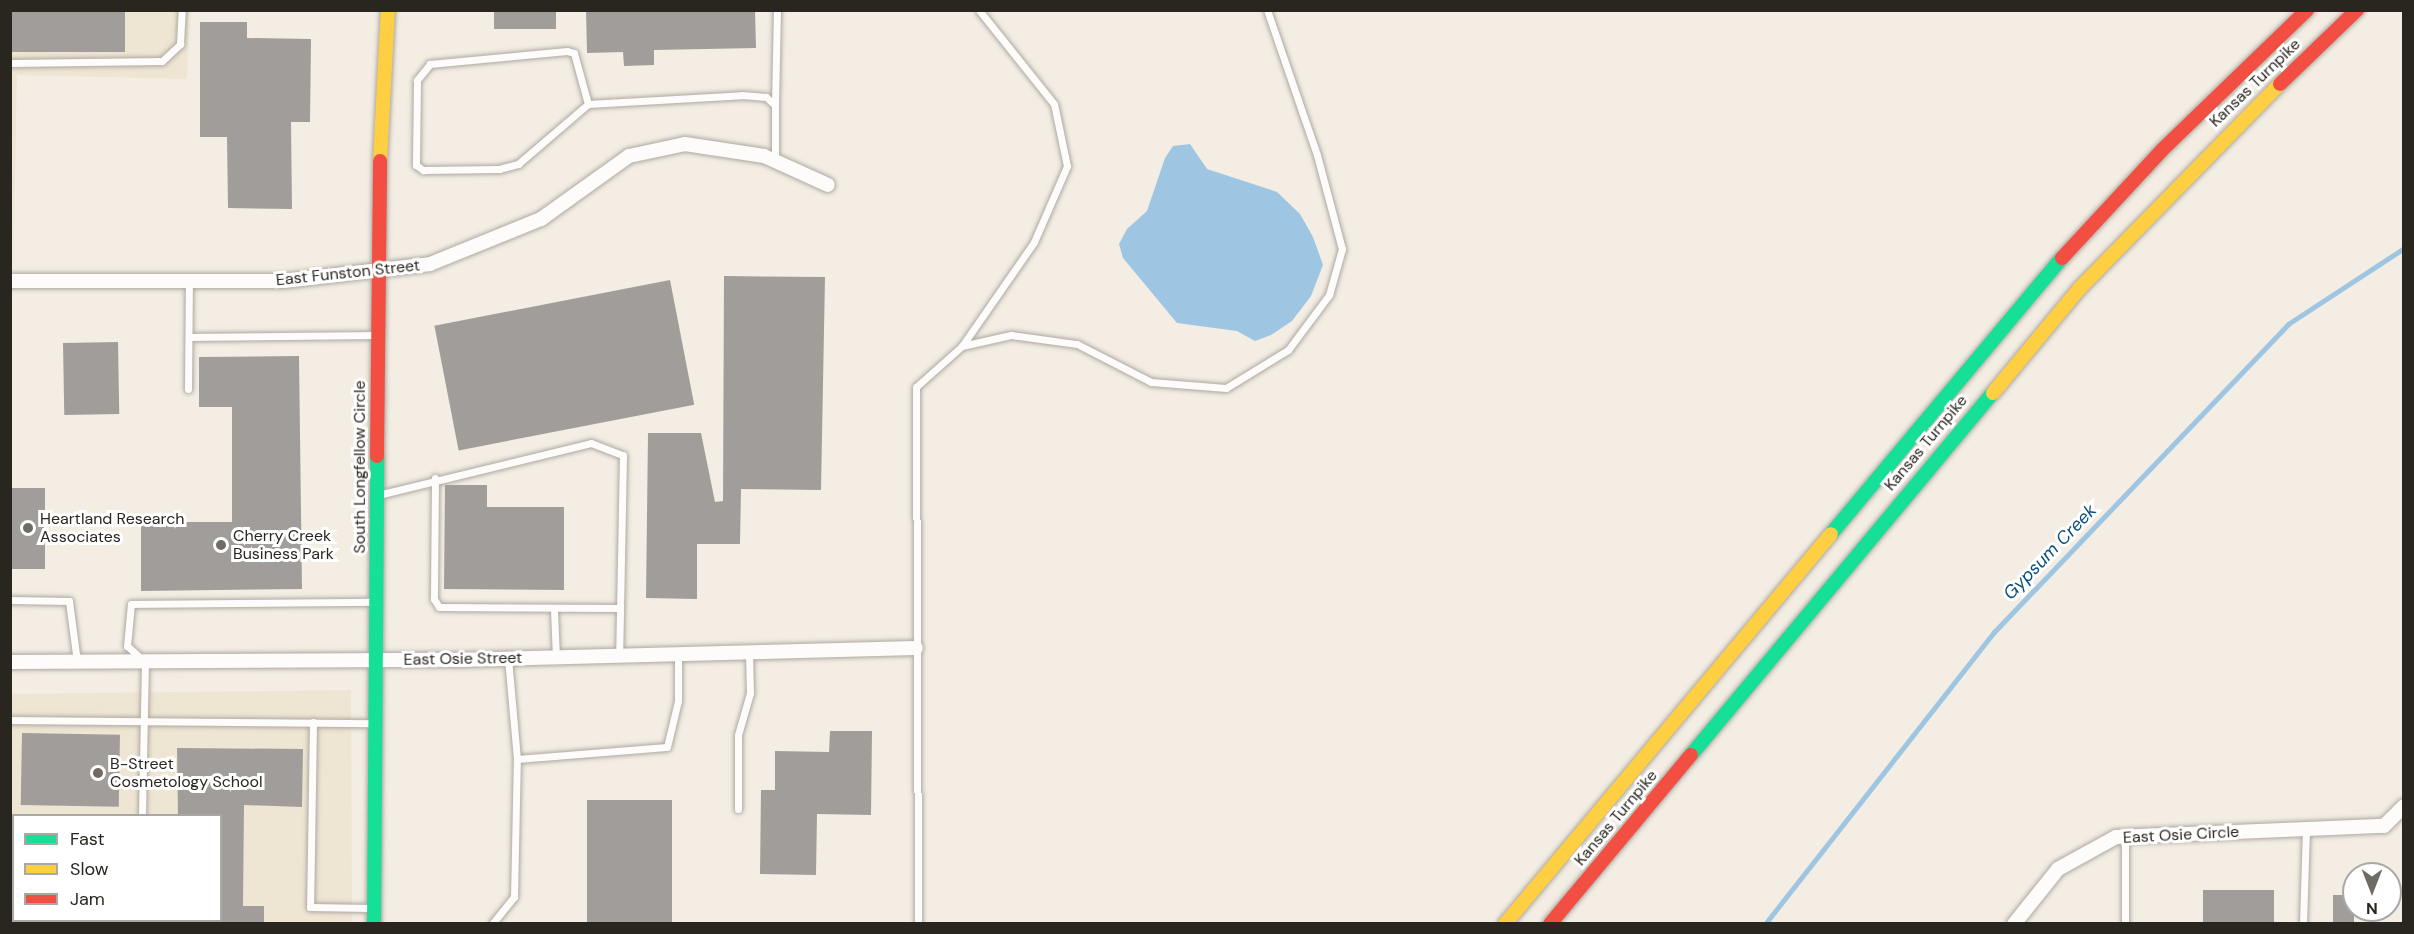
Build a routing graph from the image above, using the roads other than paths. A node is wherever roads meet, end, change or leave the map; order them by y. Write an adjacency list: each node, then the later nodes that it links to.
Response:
1 (182, 10): 8 (lane)
2 (388, 10): 13 (main road, South Longfellow Circle)
3 (777, 10): 10 (lane)
4 (980, 10): 18 (lane)
5 (1267, 10): 18 (lane)
6 (2307, 10): 50 (main road, Kansas Turnpike)
7 (2357, 10): 51 (main road, Kansas Turnpike)
8 (10, 63)
9 (588, 104): 9 (lane); 10 (lane)
10 (775, 105): 11 (lane)
11 (776, 161): 12 (street, East Funston Street); 13 (street, East Funston Street)
12 (828, 185)
13 (378, 273): 15 (street, East Funston Street); 16 (main road, South Longfellow Circle)
14 (10, 281): 15 (street, East Funston Street)
15 (189, 281): 17 (lane)
16 (377, 335): 17 (lane); 21 (main road, South Longfellow Circle)
17 (190, 338): 19 (lane)
18 (962, 346): 26 (lane)
19 (188, 389)
20 (435, 478): 21 (lane); 24 (lane); 25 (lane)
21 (376, 496): 23 (main road, South Longfellow Circle)
22 (10, 600): 34 (lane)
23 (375, 602): 32 (main road, South Longfellow Circle); 35 (lane)
24 (620, 608): 25 (lane); 29 (lane)
25 (554, 610): 30 (lane)
26 (916, 648): 27 (street, East Osie Street); 49 (lane)
27 (749, 652): 28 (street, East Osie Street); 42 (lane)
28 (678, 654): 29 (street, East Osie Street); 40 (lane)
29 (619, 656): 30 (street, East Osie Street)
30 (556, 657): 31 (street, East Osie Street)
31 (508, 659): 32 (street, East Osie Street); 40 (lane)
32 (375, 661): 35 (street, East Osie Street); 39 (main road, South Longfellow Circle)
33 (10, 662): 34 (street, East Osie Street)
34 (77, 662): 35 (street, East Osie Street)
35 (145, 662): 37 (lane)
36 (10, 720): 37 (lane)
37 (144, 720): 38 (lane); 43 (lane)
38 (313, 722): 39 (lane); 46 (lane)
39 (374, 723): 46 (main road, South Longfellow Circle)
40 (517, 759): 48 (lane)
41 (2403, 806): 44 (street, East Osie Circle)
42 (738, 809)
43 (142, 814)
44 (2306, 831): 45 (street, East Osie Circle); 54 (lane)
45 (2125, 837): 52 (street, East Osie Circle); 53 (lane)
46 (374, 908): 47 (main road, South Longfellow Circle)
47 (374, 924)
48 (492, 924)
49 (918, 924)
50 (1505, 924)
51 (1551, 924)
52 (2014, 924)
53 (2125, 924)
54 (2303, 924)

